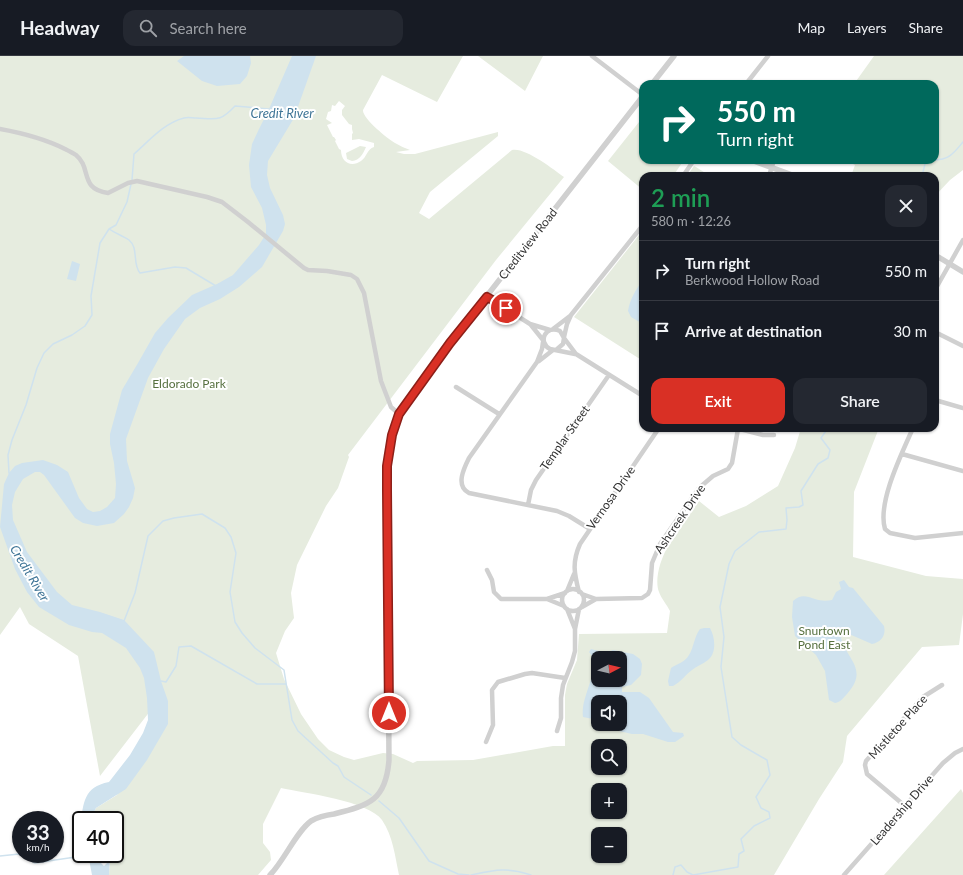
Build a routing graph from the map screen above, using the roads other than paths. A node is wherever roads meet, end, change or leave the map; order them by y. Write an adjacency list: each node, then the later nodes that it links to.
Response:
1 (592, 56): 6 (street)
2 (674, 56): 4 (street)
3 (768, 56): 5 (street)
4 (655, 80)
5 (749, 80)
6 (639, 93)
7 (639, 101): 20 (street, Creditview Road)
8 (0, 129): 36 (street)
9 (762, 164): 11 (street)
10 (773, 164): 11 (street)
11 (772, 168): 12 (street); 13 (street)
12 (770, 172)
13 (784, 172)
14 (639, 230): 21 (street)
15 (963, 240): 17 (street)
16 (939, 258): 17 (street)
17 (949, 264): 18 (street); 19 (street)
18 (963, 272)
19 (939, 283)
20 (487, 297): 22 (street); 36 (street, Creditview Road)
21 (571, 315): 23 (street); 25 (street)
22 (530, 324): 23 (street); 26 (street)
23 (551, 329): 25 (street); 26 (street)
24 (939, 334): 27 (street)
25 (564, 337): 28 (street); 29 (street)
26 (543, 341): 28 (street); 30 (street)
27 (963, 346)
28 (554, 350): 29 (street); 30 (street)
29 (576, 354): 31 (street)
30 (537, 362): 37 (street)
31 (609, 375): 33 (street); 45 (street, Templar Street)
32 (456, 387): 37 (street)
33 (639, 394)
34 (939, 401): 35 (street)
35 (963, 408)
36 (399, 414): 63 (street, Creditview Road)
37 (499, 414): 45 (street)
38 (656, 432): 46 (street, Vernosa Drive)
39 (736, 432): 53 (street, Ashcreek Drive)
40 (752, 432): 42 (street)
41 (911, 432): 43 (street)
42 (774, 435)
43 (902, 454): 44 (street); 47 (street)
44 (963, 471)
45 (528, 505): 46 (street)
46 (590, 529): 49 (street, Vernosa Drive)
47 (963, 533)
48 (487, 570): 52 (street)
49 (574, 574): 50 (street, Vernosa Drive); 51 (street, Vernosa Drive)
50 (566, 592): 51 (street); 52 (street); 54 (street)
51 (580, 593): 53 (street, Ashcreek Drive); 55 (street)
52 (547, 599): 54 (street)
53 (596, 599): 55 (street, Ashcreek Drive)
54 (566, 608): 55 (street); 56 (street)
55 (580, 608): 56 (street)
56 (575, 629): 57 (street)
57 (565, 678): 59 (street); 60 (street)
58 (942, 685): 62 (street, Mistletoe Place)
59 (557, 731)
60 (486, 742)
61 (963, 749): 62 (street, Leadership Drive)
62 (905, 806): 64 (street, Leadership Drive)
63 (270, 875)
64 (844, 875)

